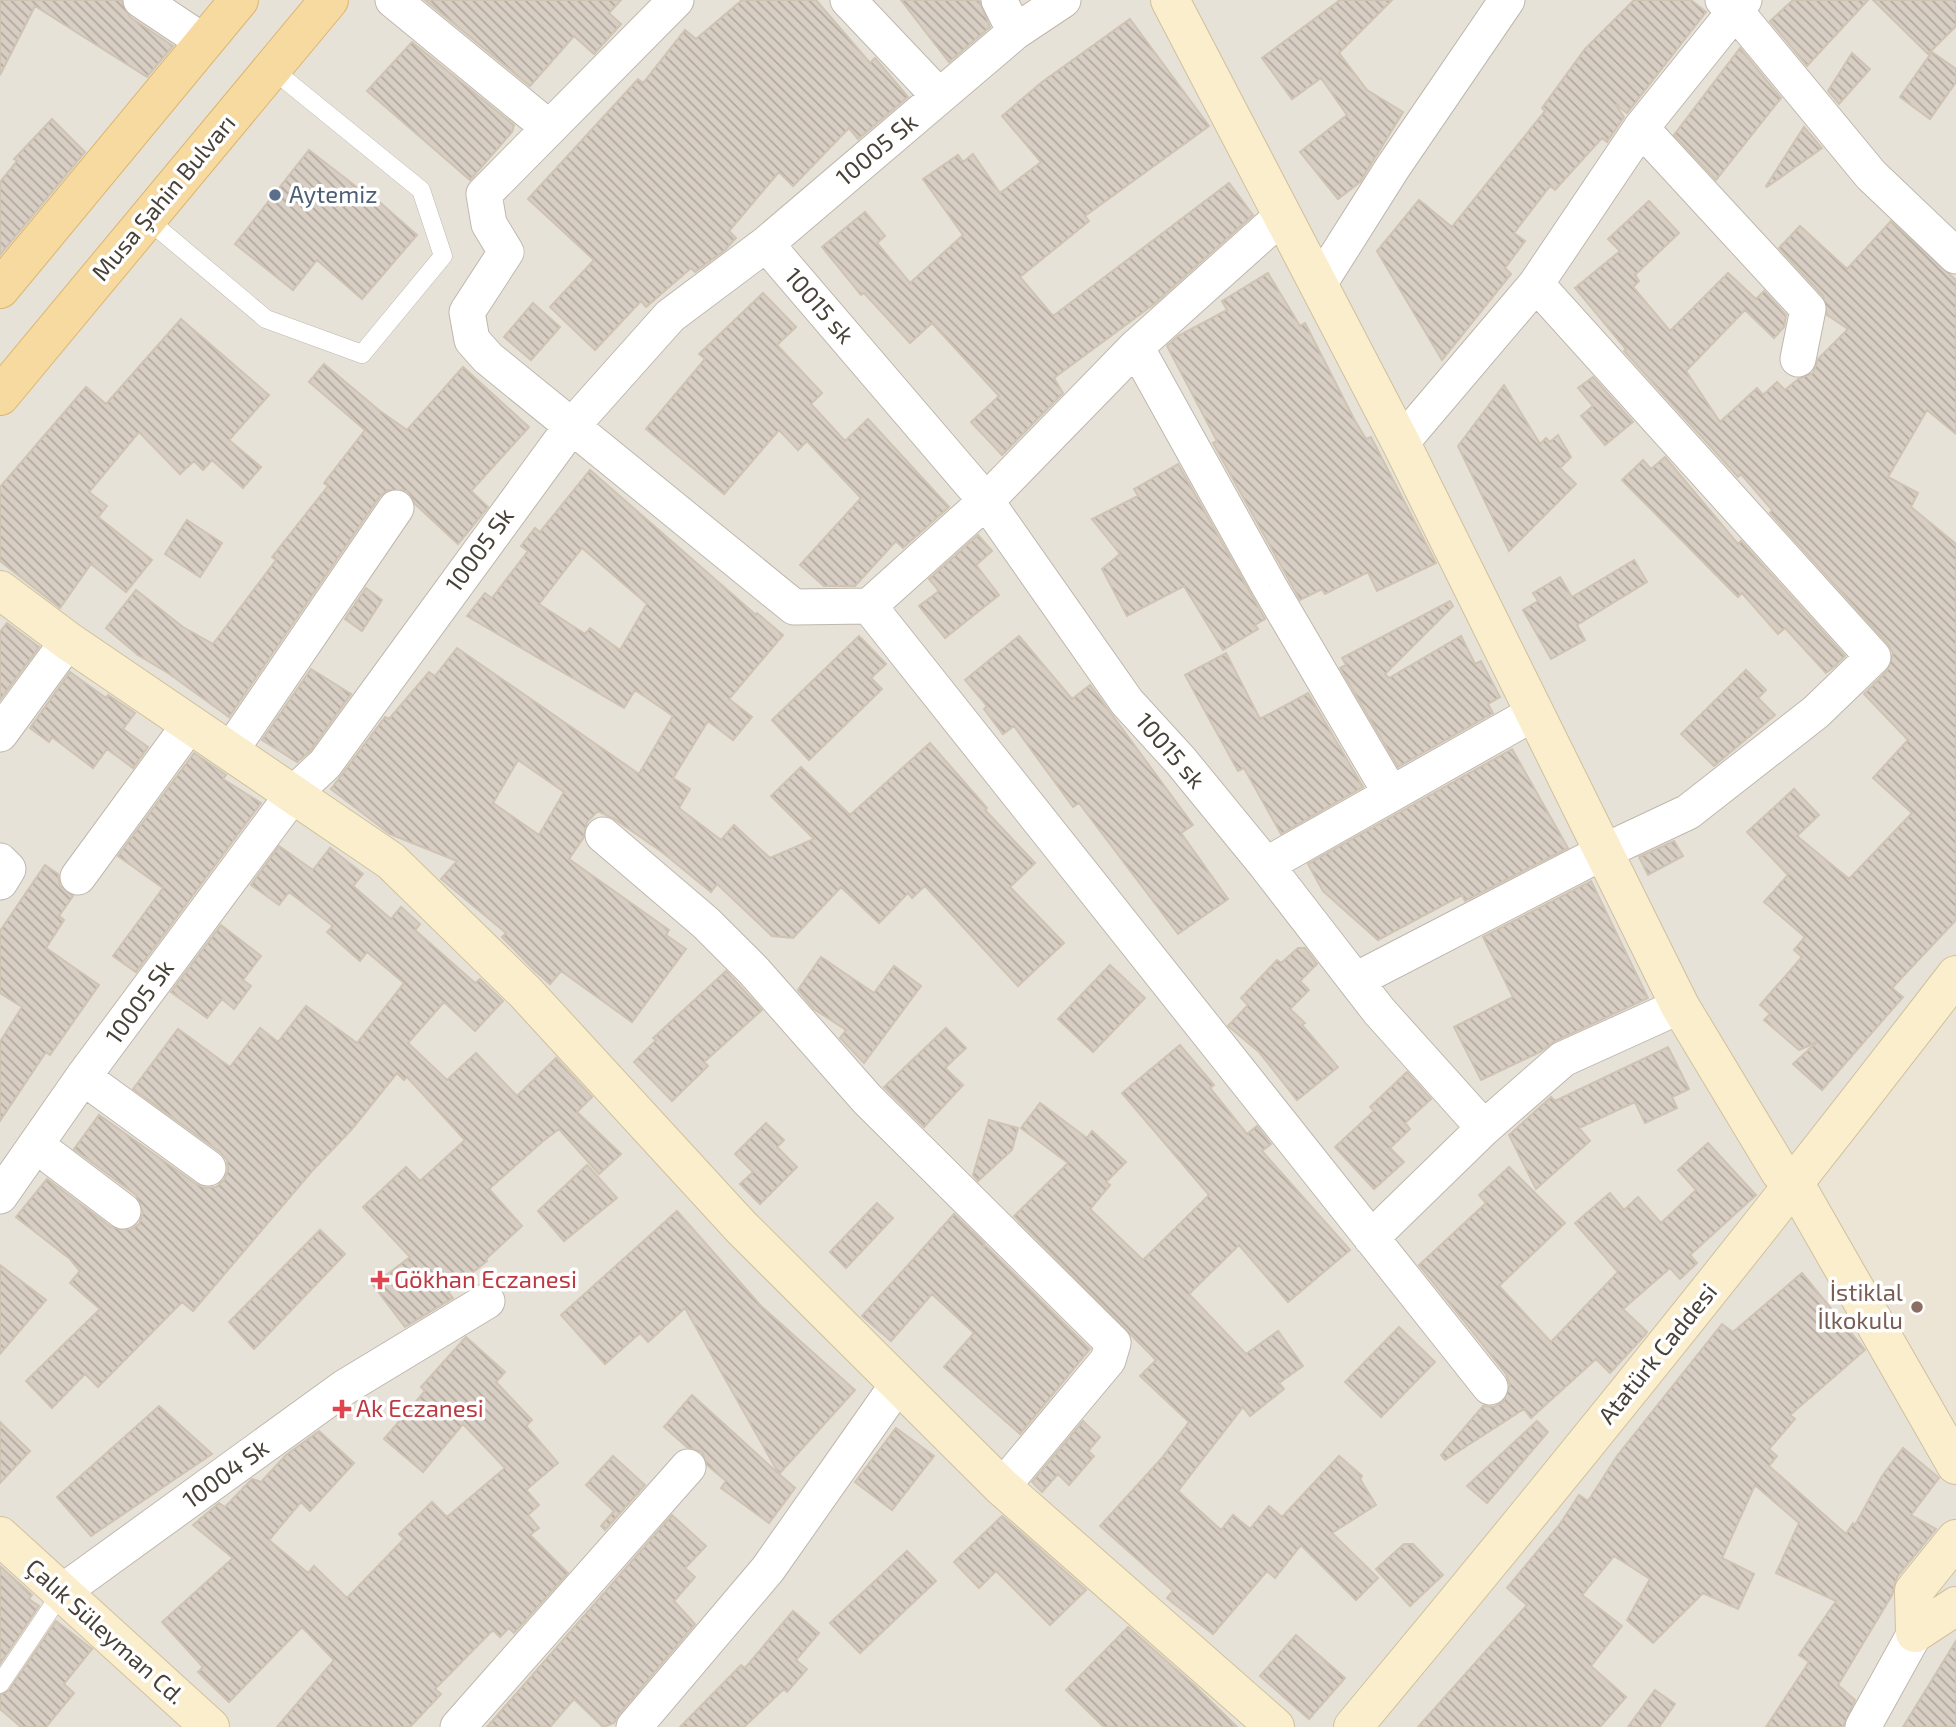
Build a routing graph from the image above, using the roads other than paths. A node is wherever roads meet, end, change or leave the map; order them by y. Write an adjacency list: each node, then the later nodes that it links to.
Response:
1 (141, 0): 13 (street)
2 (239, 0): 13 (main road)
3 (329, 0): 14 (main road, Musa Şahin Bulvarı)
4 (393, 0): 16 (street)
5 (676, 0): 16 (street)
6 (848, 0): 15 (street)
7 (999, 0): 12 (street)
8 (1063, 0): 12 (street, 10005 Sk)
9 (1170, 0): 18 (street)
10 (1507, 0): 22 (street)
11 (1735, 4): 17 (street); 21 (street)
12 (1015, 33): 15 (street, 10005 Sk)
13 (204, 42): 24 (main road)
14 (272, 69): 19 (main road, Musa Şahin Bulvarı); 19 (lane)
15 (939, 96): 20 (street, 10005 Sk)
16 (548, 127): 28 (street)
17 (1641, 128): 23 (street); 26 (street)
18 (1283, 215): 22 (street); 25 (street)
19 (147, 219): 27 (main road, Musa Şahin Bulvarı)
20 (766, 244): 28 (street, 10005 Sk); 30 (street, 10015 sk)
21 (1956, 256)
22 (1319, 284): 29 (street)
23 (1536, 284): 29 (street); 42 (street)
24 (0, 289)
25 (1136, 347): 30 (street); 40 (street)
26 (1798, 359)
27 (0, 396)
28 (571, 427): 33 (street); 39 (street, 10005 Sk)
29 (1401, 443): 35 (street)
30 (986, 501): 33 (street); 44 (street, 10015 sk)
31 (396, 508): 38 (street)
32 (0, 590): 34 (street)
33 (869, 606): 57 (street)
34 (68, 641): 36 (street); 37 (street)
35 (1534, 713): 40 (street); 42 (street)
36 (190, 723): 38 (street); 45 (street)
37 (0, 734)
38 (231, 750): 39 (street)
39 (294, 793): 50 (street, 10005 Sk); 59 (street)
40 (1391, 794): 44 (street)
41 (603, 835): 63 (street)
42 (1605, 851): 48 (street); 49 (street)
43 (0, 861): 46 (street)
44 (1266, 865): 48 (street, 10015 sk)
45 (78, 877)
46 (0, 882)
47 (1956, 975): 54 (street, Atatürk Caddesi)
48 (1356, 980): 51 (street, 10015 sk)
49 (1680, 1006): 51 (street); 54 (street)
50 (83, 1077): 52 (street, 10005 Sk); 53 (street)
51 (1484, 1128): 57 (street)
52 (37, 1146): 55 (street, 10005 Sk); 56 (street)
53 (208, 1168)
54 (1795, 1184): 61 (street); 74 (street, Atatürk Caddesi)
55 (0, 1196)
56 (123, 1211)
57 (1371, 1238): 60 (street)
58 (487, 1301): 66 (street, 10004 Sk)
59 (898, 1384): 63 (street); 72 (street)
60 (1490, 1387)
61 (1956, 1465)
62 (688, 1467): 71 (street)
63 (1002, 1487): 73 (street)
64 (0, 1536): 66 (street, Çalık Süleyman Cd.)
65 (1956, 1539): 68 (street)
66 (62, 1592): 69 (lane, 10004 Sk); 70 (street, Çalık Süleyman Cd.)
67 (1956, 1606): 68 (street)
68 (1916, 1633): 75 (street)
69 (0, 1685)
70 (210, 1727)
71 (458, 1727)
72 (634, 1727)
73 (1275, 1727)
74 (1353, 1727)
75 (1863, 1727)

